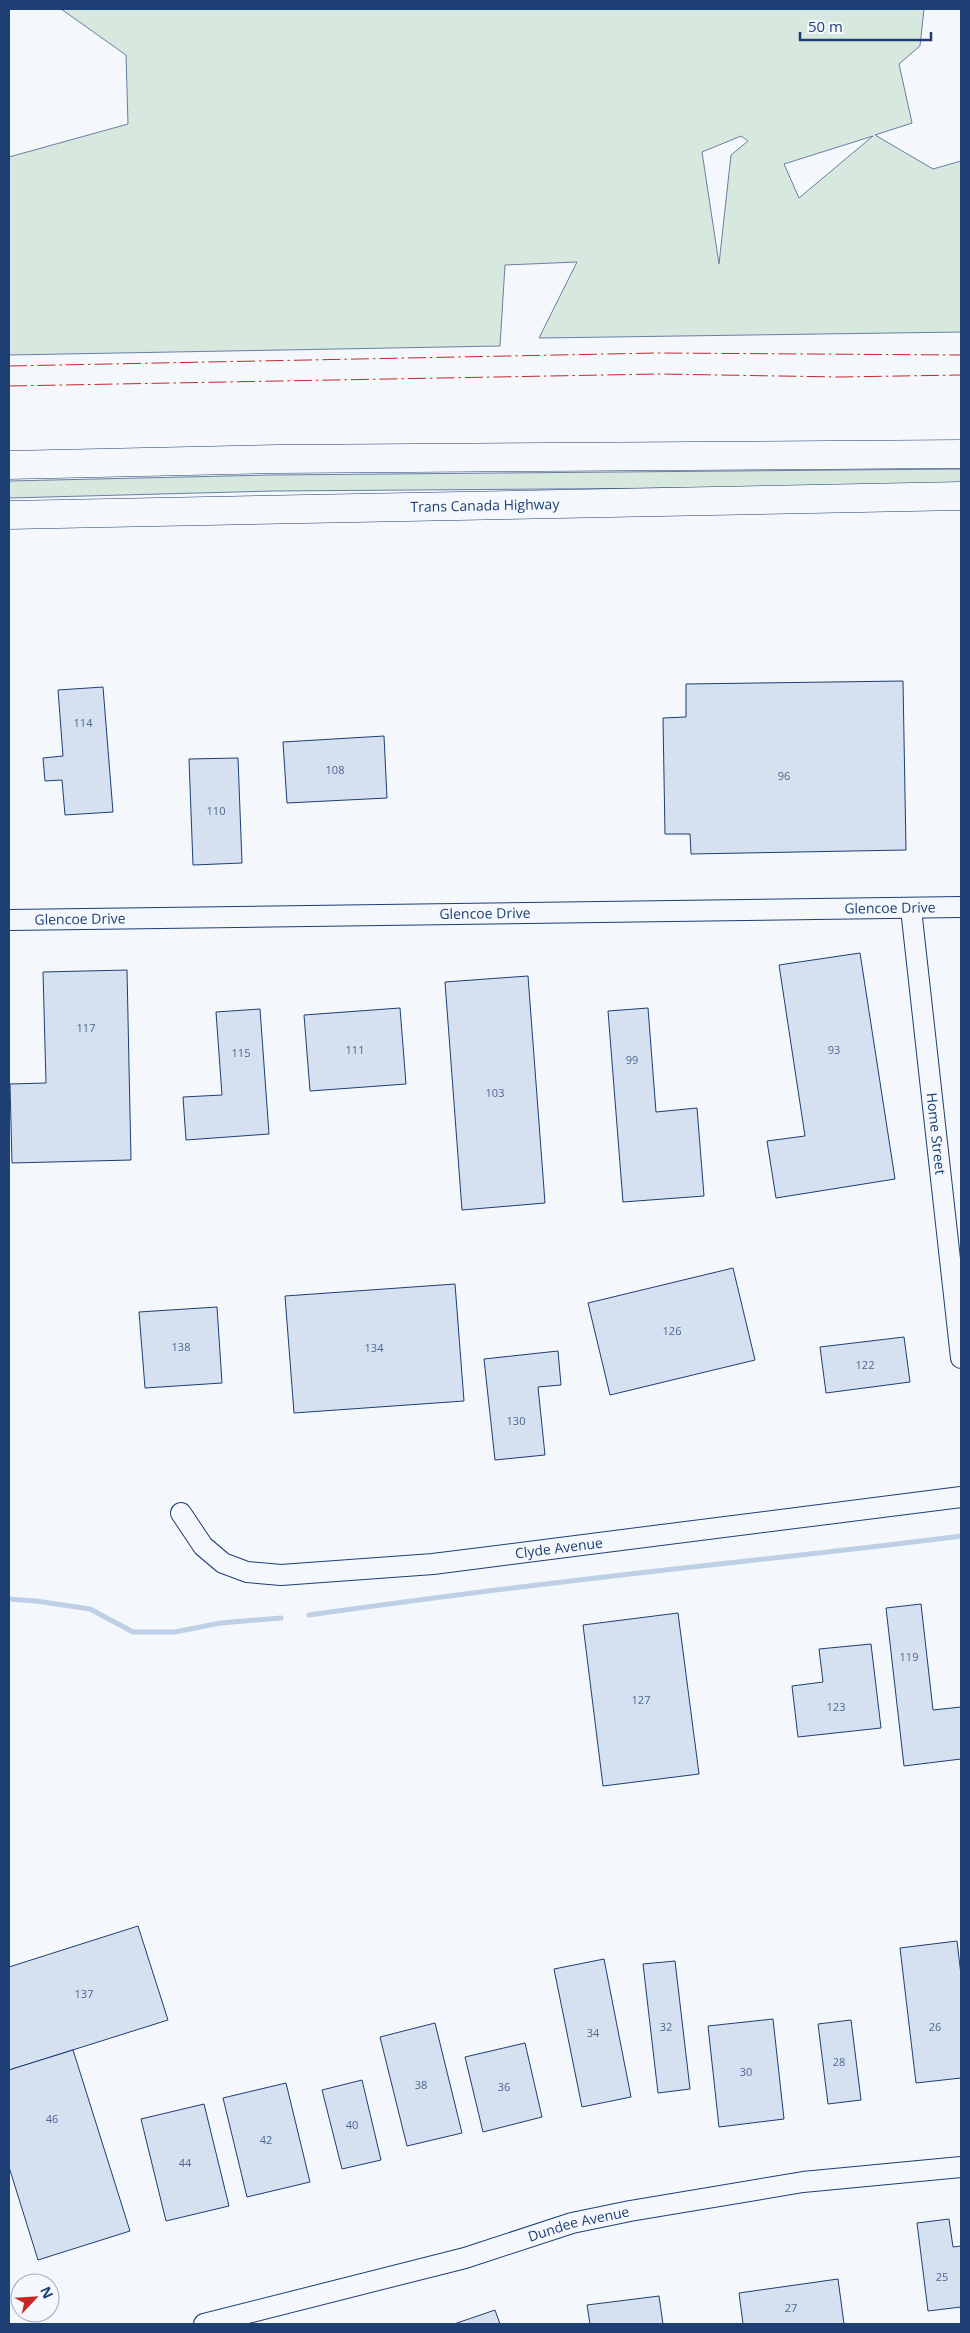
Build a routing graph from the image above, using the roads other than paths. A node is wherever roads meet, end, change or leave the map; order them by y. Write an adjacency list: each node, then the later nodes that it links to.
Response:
1 (9, 454): 3 (highway)
2 (961, 454): 3 (highway)
3 (79, 462): 4 (highway)
4 (9, 465)
5 (961, 496): 6 (highway, Trans Canada Highway)
6 (9, 514)
7 (961, 907): 8 (street, Glencoe Drive)
8 (911, 909): 9 (street, Glencoe Drive); 10 (street, Home Street)
9 (9, 920)
10 (961, 1358)
11 (961, 1497): 12 (street, Clyde Avenue)
12 (181, 1513)
13 (961, 2167): 14 (street, Dundee Avenue)
14 (204, 2324)

